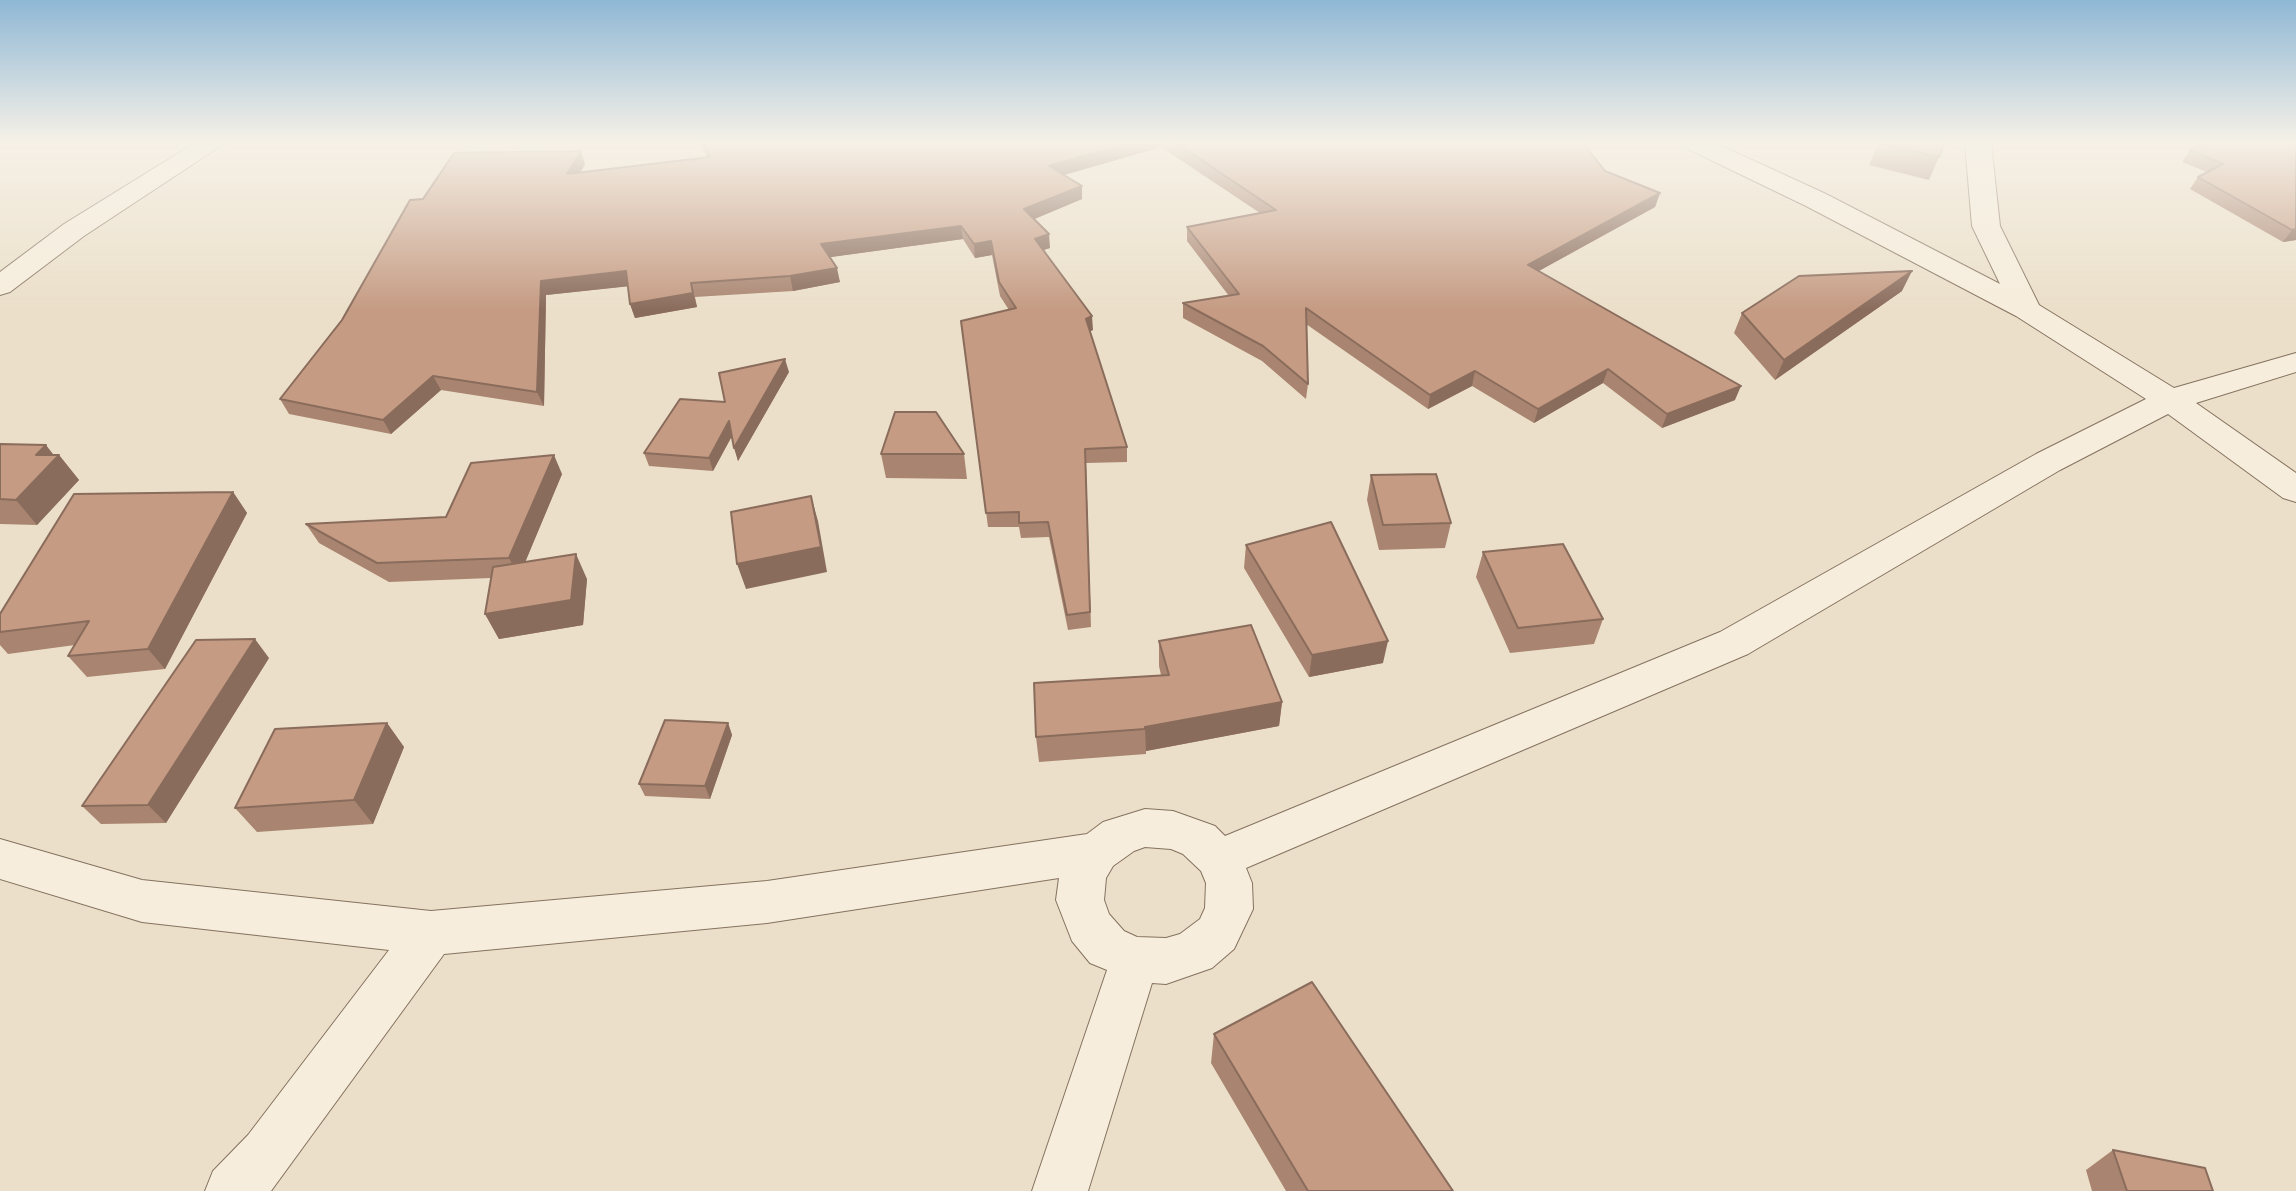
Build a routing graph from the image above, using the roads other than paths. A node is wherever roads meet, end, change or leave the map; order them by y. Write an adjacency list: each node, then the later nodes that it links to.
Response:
1 (124, 199): 4 (street)
2 (1811, 199): 5 (street)
3 (1983, 199): 5 (street)
4 (0, 286)
5 (2027, 310): 7 (street)
6 (2296, 362): 7 (street)
7 (2170, 400): 8 (street); 11 (street)
8 (2296, 490)
9 (1097, 852): 11 (street); 12 (street); 13 (street)
10 (0, 859): 12 (street)
11 (1219, 859): 13 (street)
12 (430, 933): 14 (street)
13 (1135, 959): 15 (street)
14 (233, 1191)
15 (1060, 1191)

